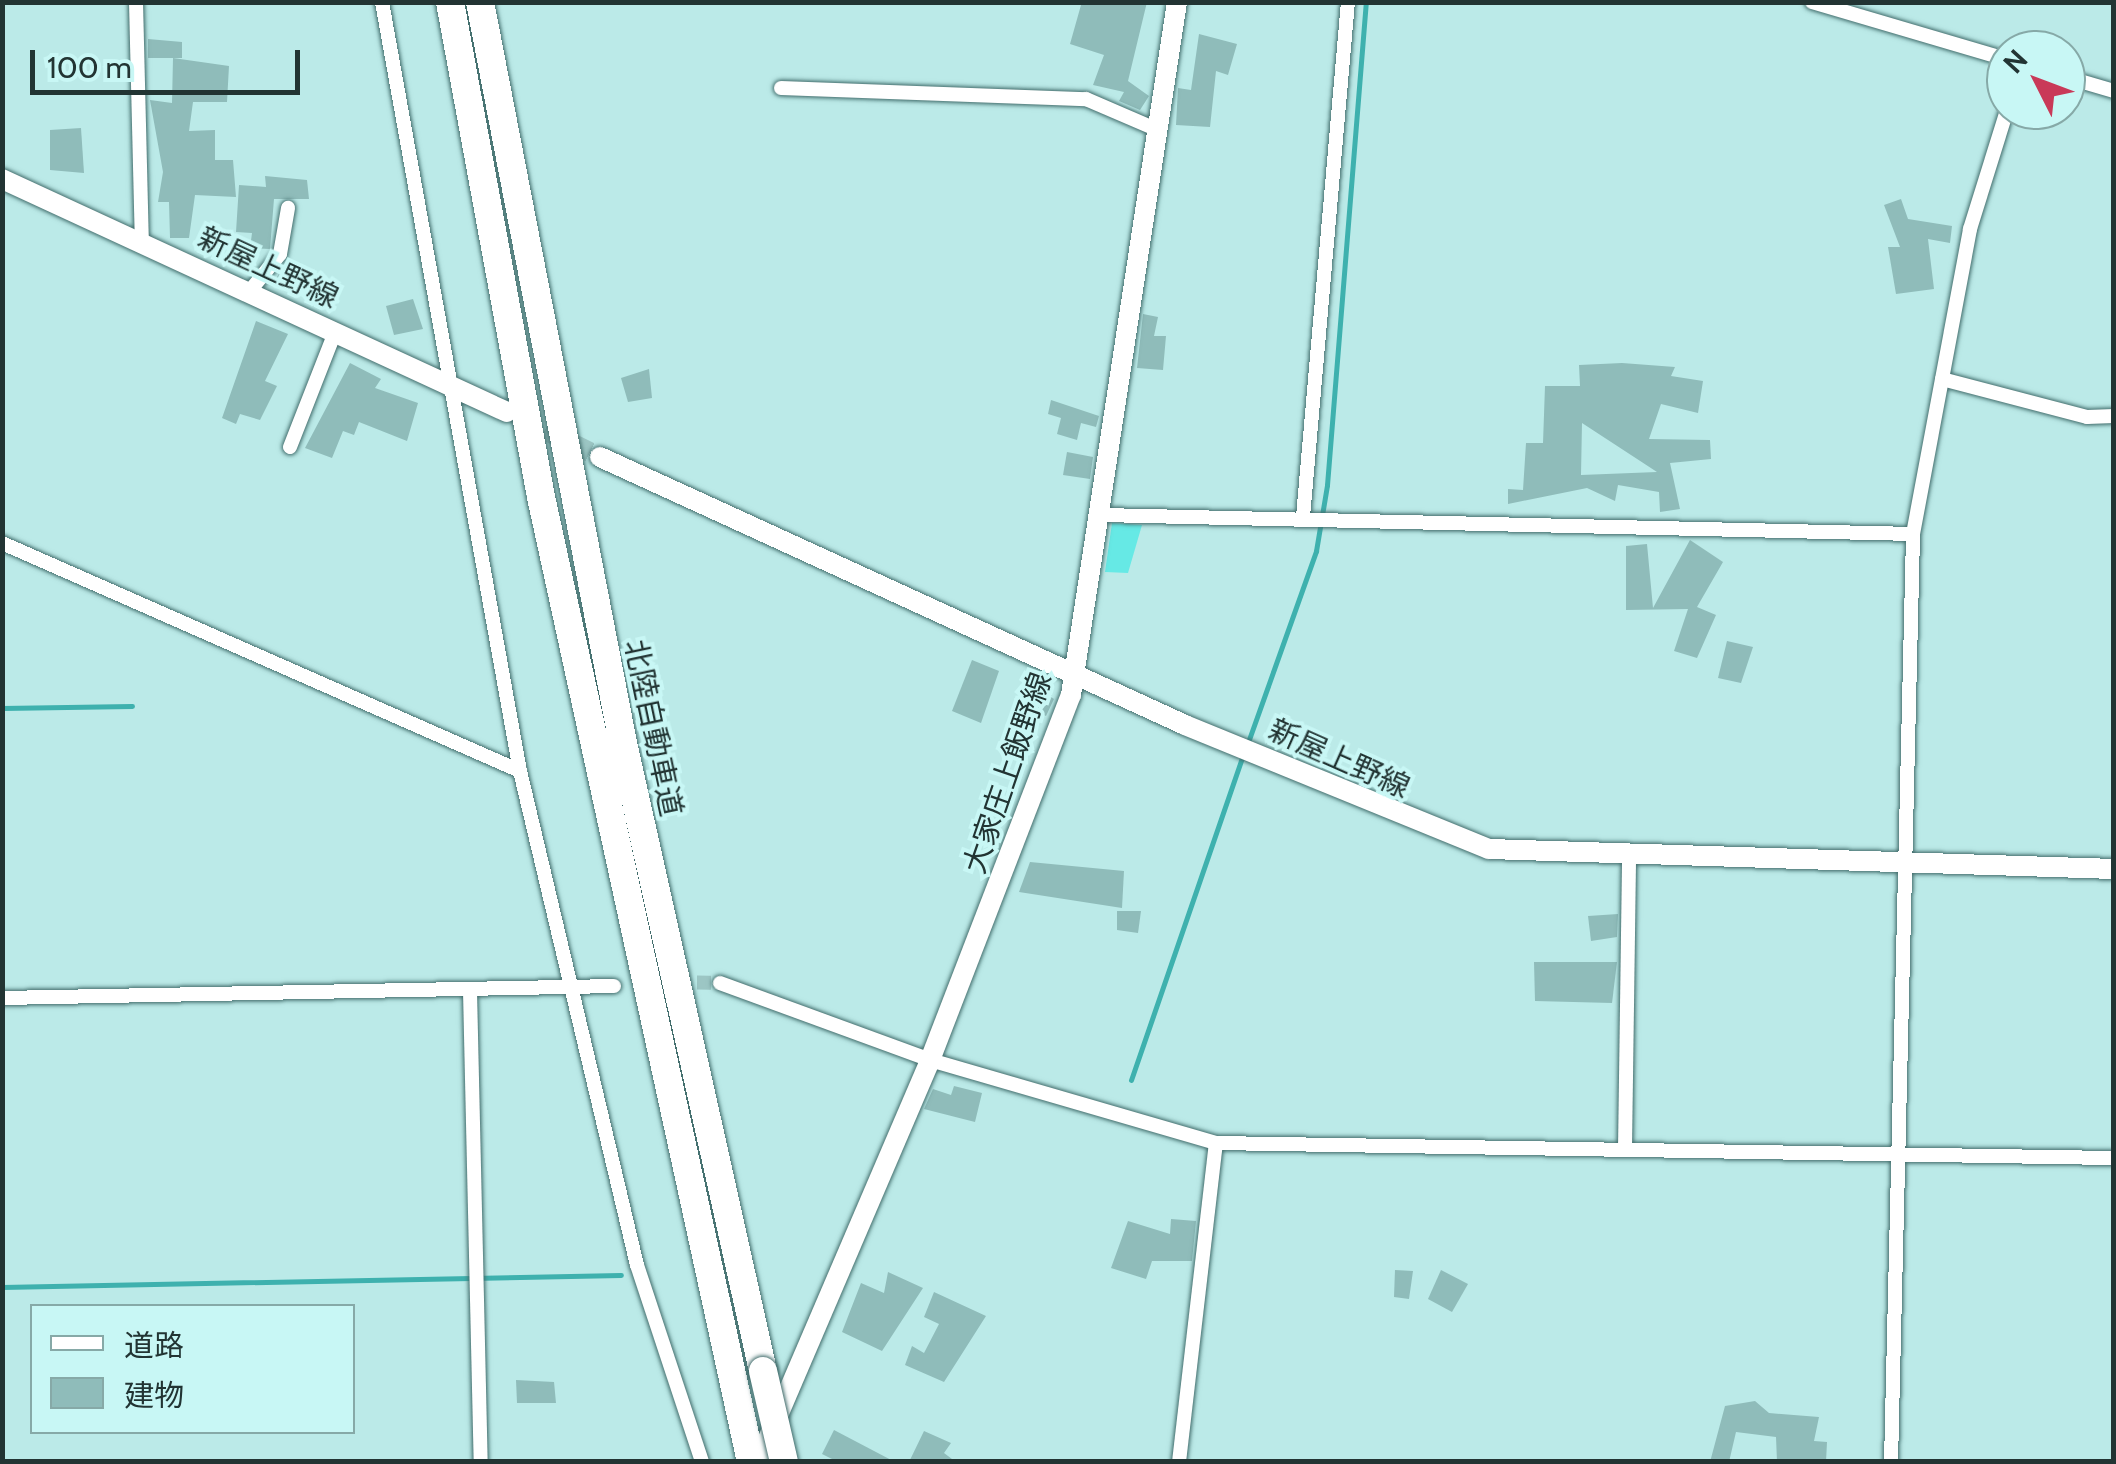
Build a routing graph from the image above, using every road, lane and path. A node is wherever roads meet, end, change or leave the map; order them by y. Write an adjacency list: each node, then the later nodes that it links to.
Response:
1 (136, 2): 16 (street)
2 (382, 2): 20 (street)
3 (450, 2): 46 (highway, 北陸自動車道)
4 (480, 2): 47 (highway, 北陸自動車道, bridge)
5 (1177, 2): 12 (main road, 大家庄上飯野線)
6 (1348, 2): 26 (street)
7 (1812, 2): 8 (street)
8 (1986, 53)
9 (2086, 83): 11 (street)
10 (781, 88): 12 (street)
11 (2114, 91)
12 (1158, 130): 25 (main road, 大家庄上飯野線)
13 (2001, 130): 19 (street)
14 (2, 179): 16 (main road, 新屋上野線)
15 (288, 208): 17 (street)
16 (142, 244): 17 (main road, 新屋上野線)
17 (249, 292): 18 (main road, 新屋上野線)
18 (335, 332): 20 (main road, 新屋上野線); 23 (street)
19 (1942, 379): 22 (street); 27 (street)
20 (452, 386): 21 (main road, 新屋上野線); 30 (street)
21 (507, 412)
22 (2114, 416)
23 (290, 447)
24 (600, 456): 29 (main road, 新屋上野線)
25 (1102, 515): 26 (street); 29 (main road, 大家庄上飯野線)
26 (1303, 517): 27 (street)
27 (1913, 534): 32 (street)
28 (2, 543): 30 (street)
29 (1075, 674): 31 (main road, 新屋上野線); 39 (main road, 大家庄上飯野線)
30 (520, 771): 36 (street)
31 (1629, 857): 32 (main road, 新屋上野線); 41 (street)
32 (1906, 864): 33 (main road, 新屋上野線); 42 (street)
33 (2114, 869)
34 (720, 983): 39 (street)
35 (614, 986): 36 (street)
36 (578, 987): 37 (street); 45 (street)
37 (470, 990): 38 (street); 44 (street)
38 (2, 998)
39 (930, 1060): 40 (street); 46 (main road, 大家庄上飯野線)
40 (1216, 1143): 41 (street); 48 (street)
41 (1625, 1148): 42 (street)
42 (1899, 1154): 43 (street); 49 (street)
43 (2114, 1158)
44 (481, 1462)
45 (702, 1462)
46 (754, 1462)
47 (784, 1462)
48 (1179, 1462)
49 (1891, 1462)

